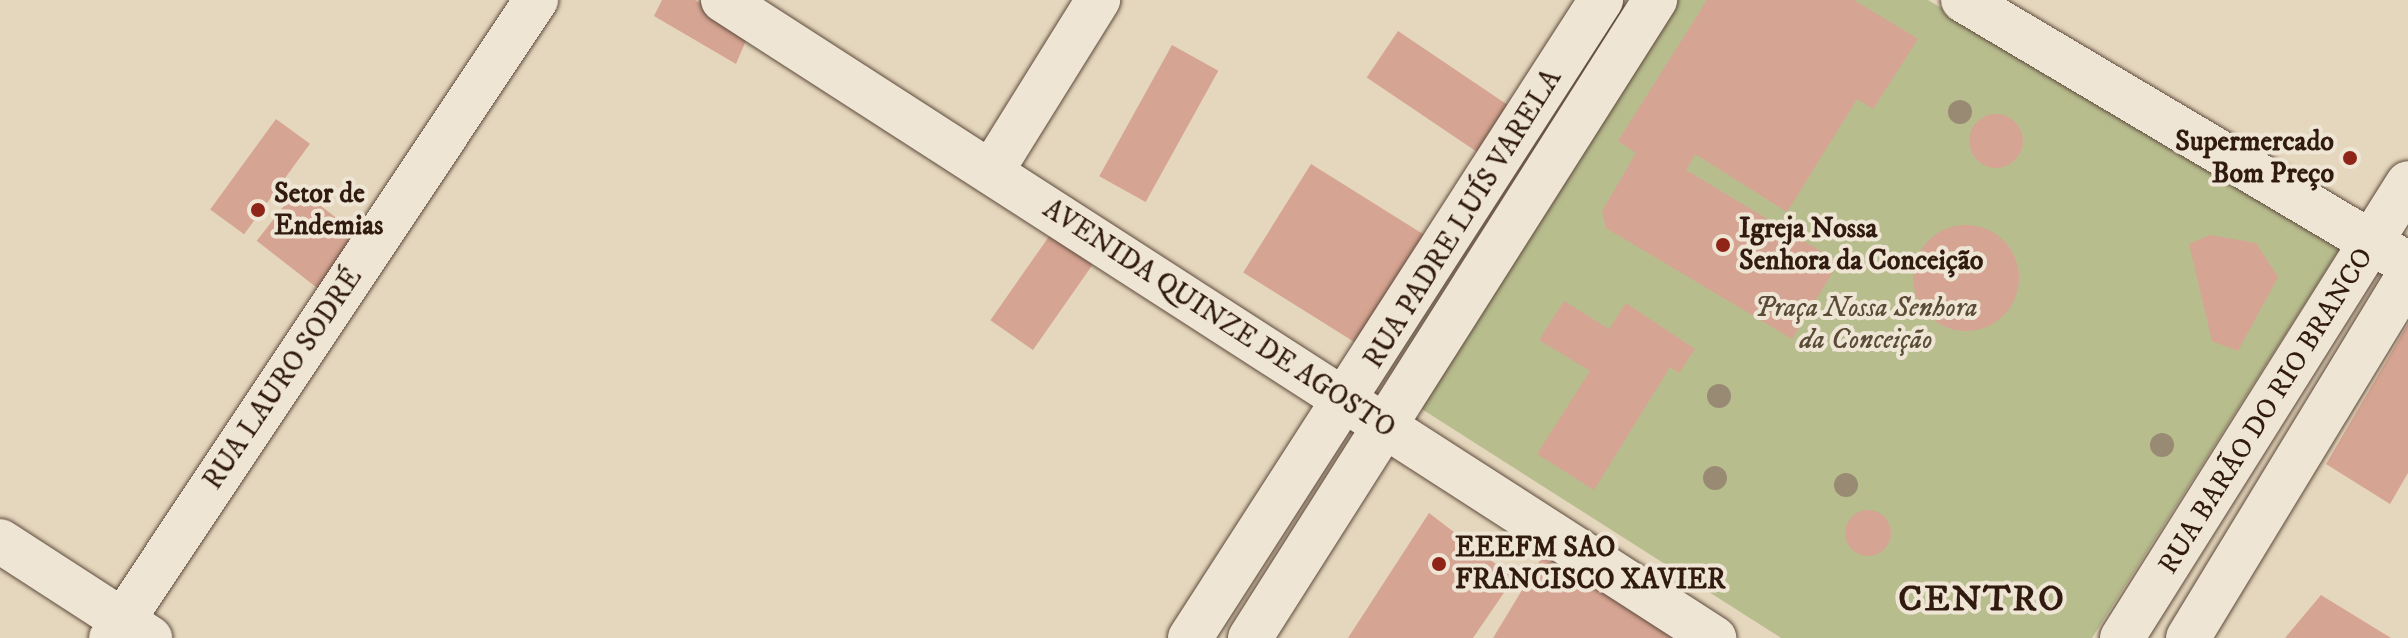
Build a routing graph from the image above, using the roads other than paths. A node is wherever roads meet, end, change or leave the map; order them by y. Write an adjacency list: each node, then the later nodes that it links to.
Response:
1 (536, 0): 14 (street, RUA LAURO SODRÉ)
2 (723, 0): 7 (street, AVENIDA QUINZE DE AGOSTO)
3 (1098, 0): 7 (street)
4 (1601, 0): 11 (street, RUA PADRE LUÍS VARELA)
5 (1655, 0): 12 (street, RUA PADRE LUÍS VARELA)
6 (1963, 0): 9 (street)
7 (991, 172): 11 (street, AVENIDA QUINZE DE AGOSTO)
8 (2408, 183): 9 (street, RUA BARÃO DO RIO BRANCO)
9 (2389, 256): 18 (street, RUA BARÃO DO RIO BRANCO)
10 (2408, 276): 19 (street, RUA BARÃO DO RIO BRANCO)
11 (1348, 401): 12 (street, AVENIDA QUINZE DE AGOSTO); 15 (street, RUA PADRE LUÍS VARELA)
12 (1385, 426): 16 (street, RUA PADRE LUÍS VARELA); 17 (street, AVENIDA QUINZE DE AGOSTO)
13 (0, 541): 14 (street)
14 (128, 632)
15 (1190, 638)
16 (1250, 638)
17 (1714, 638)
18 (2122, 638)
19 (2188, 638)

